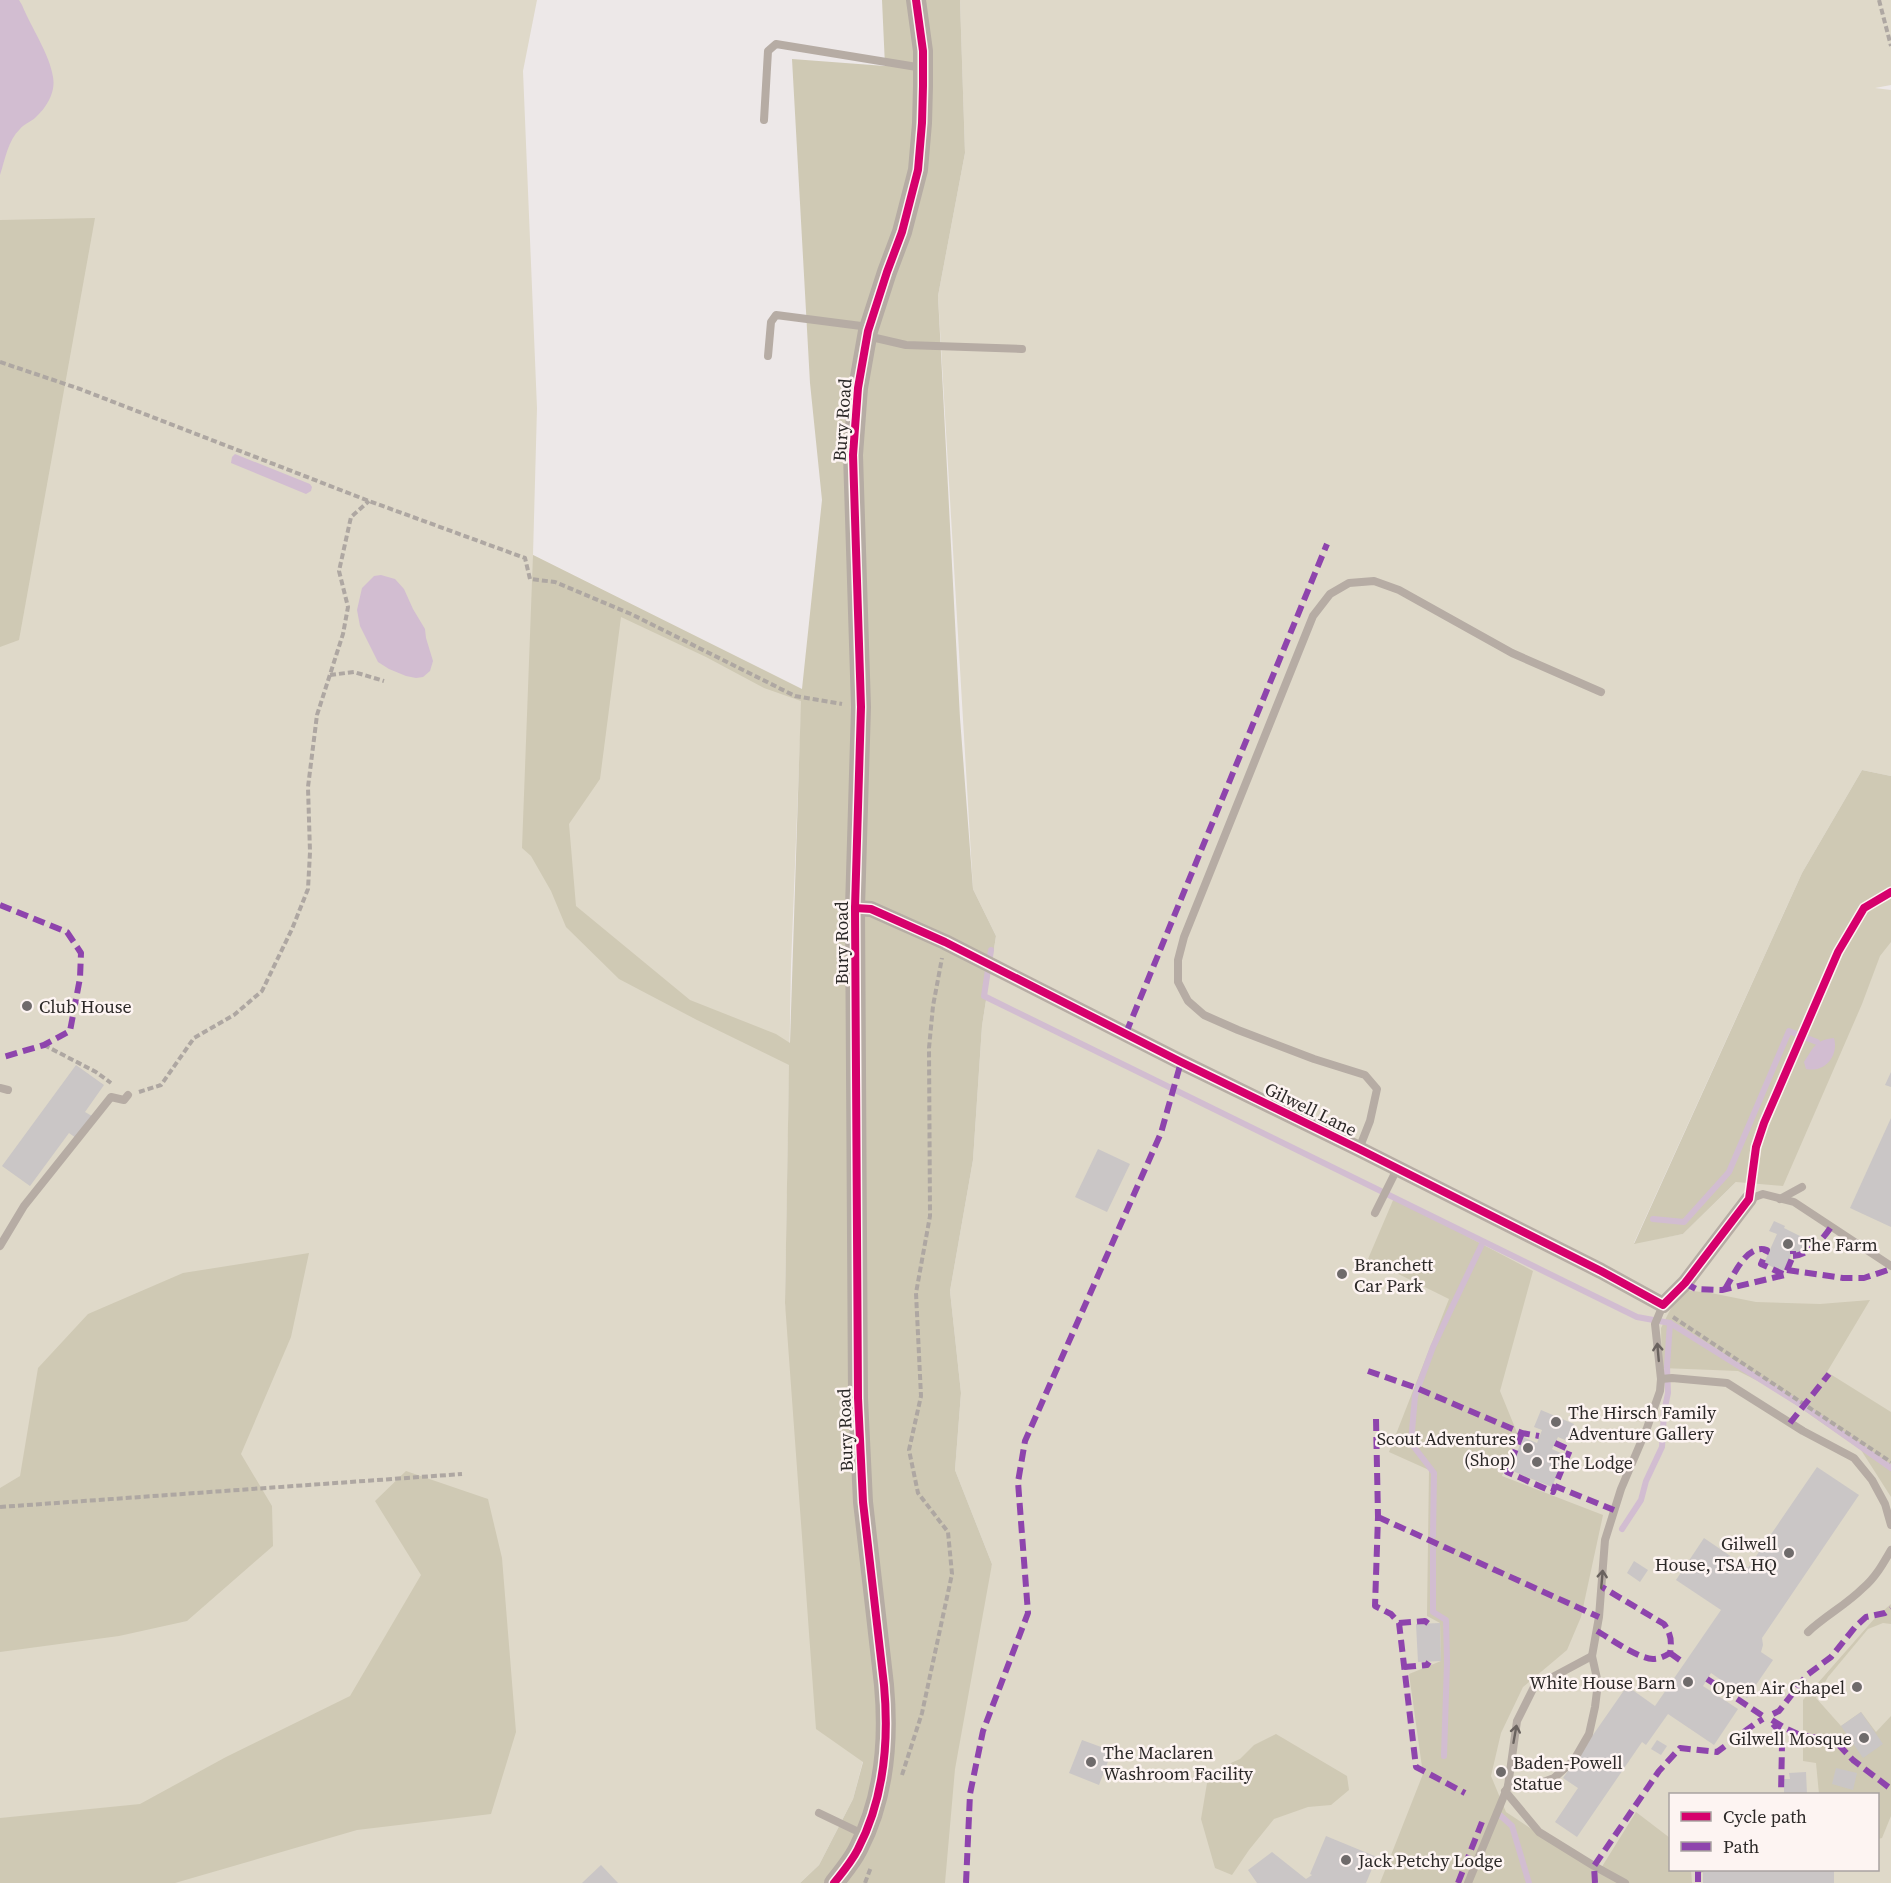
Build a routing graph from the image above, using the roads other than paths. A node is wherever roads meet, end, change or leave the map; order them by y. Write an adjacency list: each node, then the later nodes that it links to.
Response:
1 (916, 0): 2 (street, Bury Road)
2 (923, 68): 3 (lane); 4 (street, Bury Road)
3 (764, 120)
4 (868, 331): 5 (lane); 6 (lane); 8 (street, Bury Road)
5 (1022, 349)
6 (768, 356)
7 (1601, 692): 10 (lane)
8 (855, 908): 10 (street, Gilwell Lane); 26 (street, Bury Road)
9 (128, 1095): 16 (lane)
10 (1359, 1149): 11 (street, Gilwell Lane)
11 (1397, 1169): 15 (lane); 18 (street, Gilwell Lane)
12 (1803, 1187): 14 (lane)
13 (1749, 1198): 14 (lane); 18 (street)
14 (1780, 1198): 17 (lane)
15 (1375, 1213)
16 (0, 1246)
17 (1891, 1266)
18 (1663, 1305): 19 (lane, one-way to 18)
19 (1661, 1378): 20 (lane); 23 (lane, one-way to 19)
20 (1891, 1526)
21 (1891, 1550): 22 (lane)
22 (1808, 1632)
23 (1592, 1656): 24 (lane, one-way to 23); 24 (lane)
24 (1506, 1789): 28 (lane); 29 (lane)
25 (819, 1813): 26 (lane)
26 (865, 1835): 27 (street, Bury Road)
27 (834, 1883)
28 (1468, 1883)
29 (1625, 1883)

